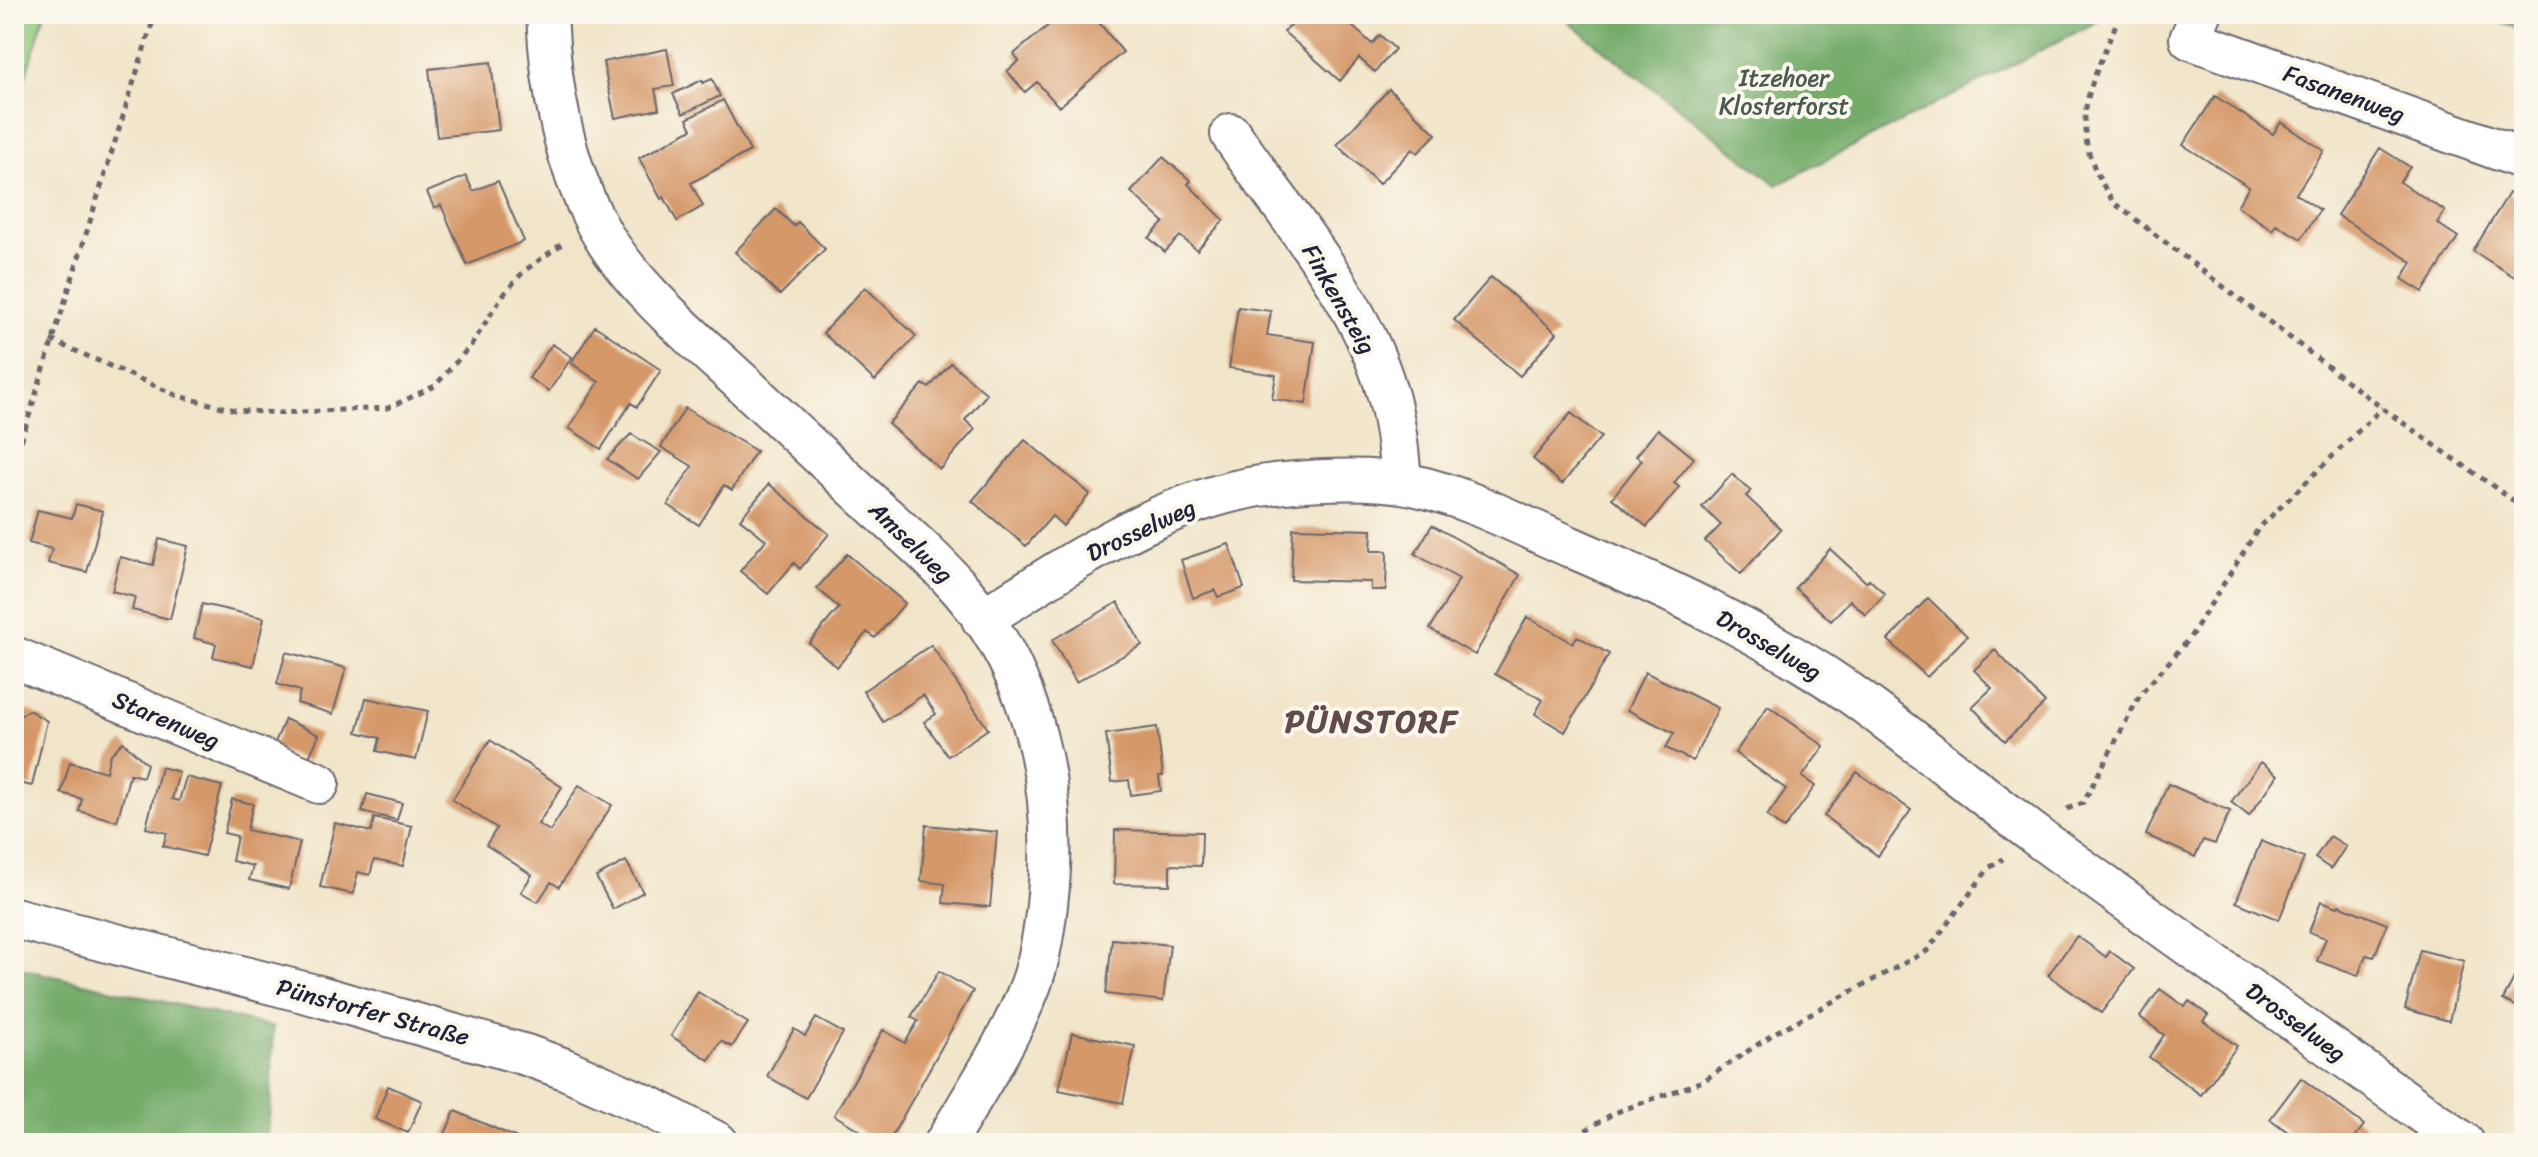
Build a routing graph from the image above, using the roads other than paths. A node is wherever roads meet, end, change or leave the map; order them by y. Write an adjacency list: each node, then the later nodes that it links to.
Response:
1 (547, 14): 6 (street, Amselweg)
2 (2201, 14): 4 (street, Fasanenweg)
3 (1231, 134): 5 (street, Finkensteig)
4 (2524, 159)
5 (1401, 483): 6 (street, Drosselweg); 12 (street, Drosselweg)
6 (982, 619): 11 (street, Amselweg)
7 (14, 657): 8 (street, Starenweg)
8 (319, 783)
9 (14, 918): 10 (street, Pünstorfer Straße)
10 (718, 1143)
11 (945, 1143)
12 (2464, 1143)

